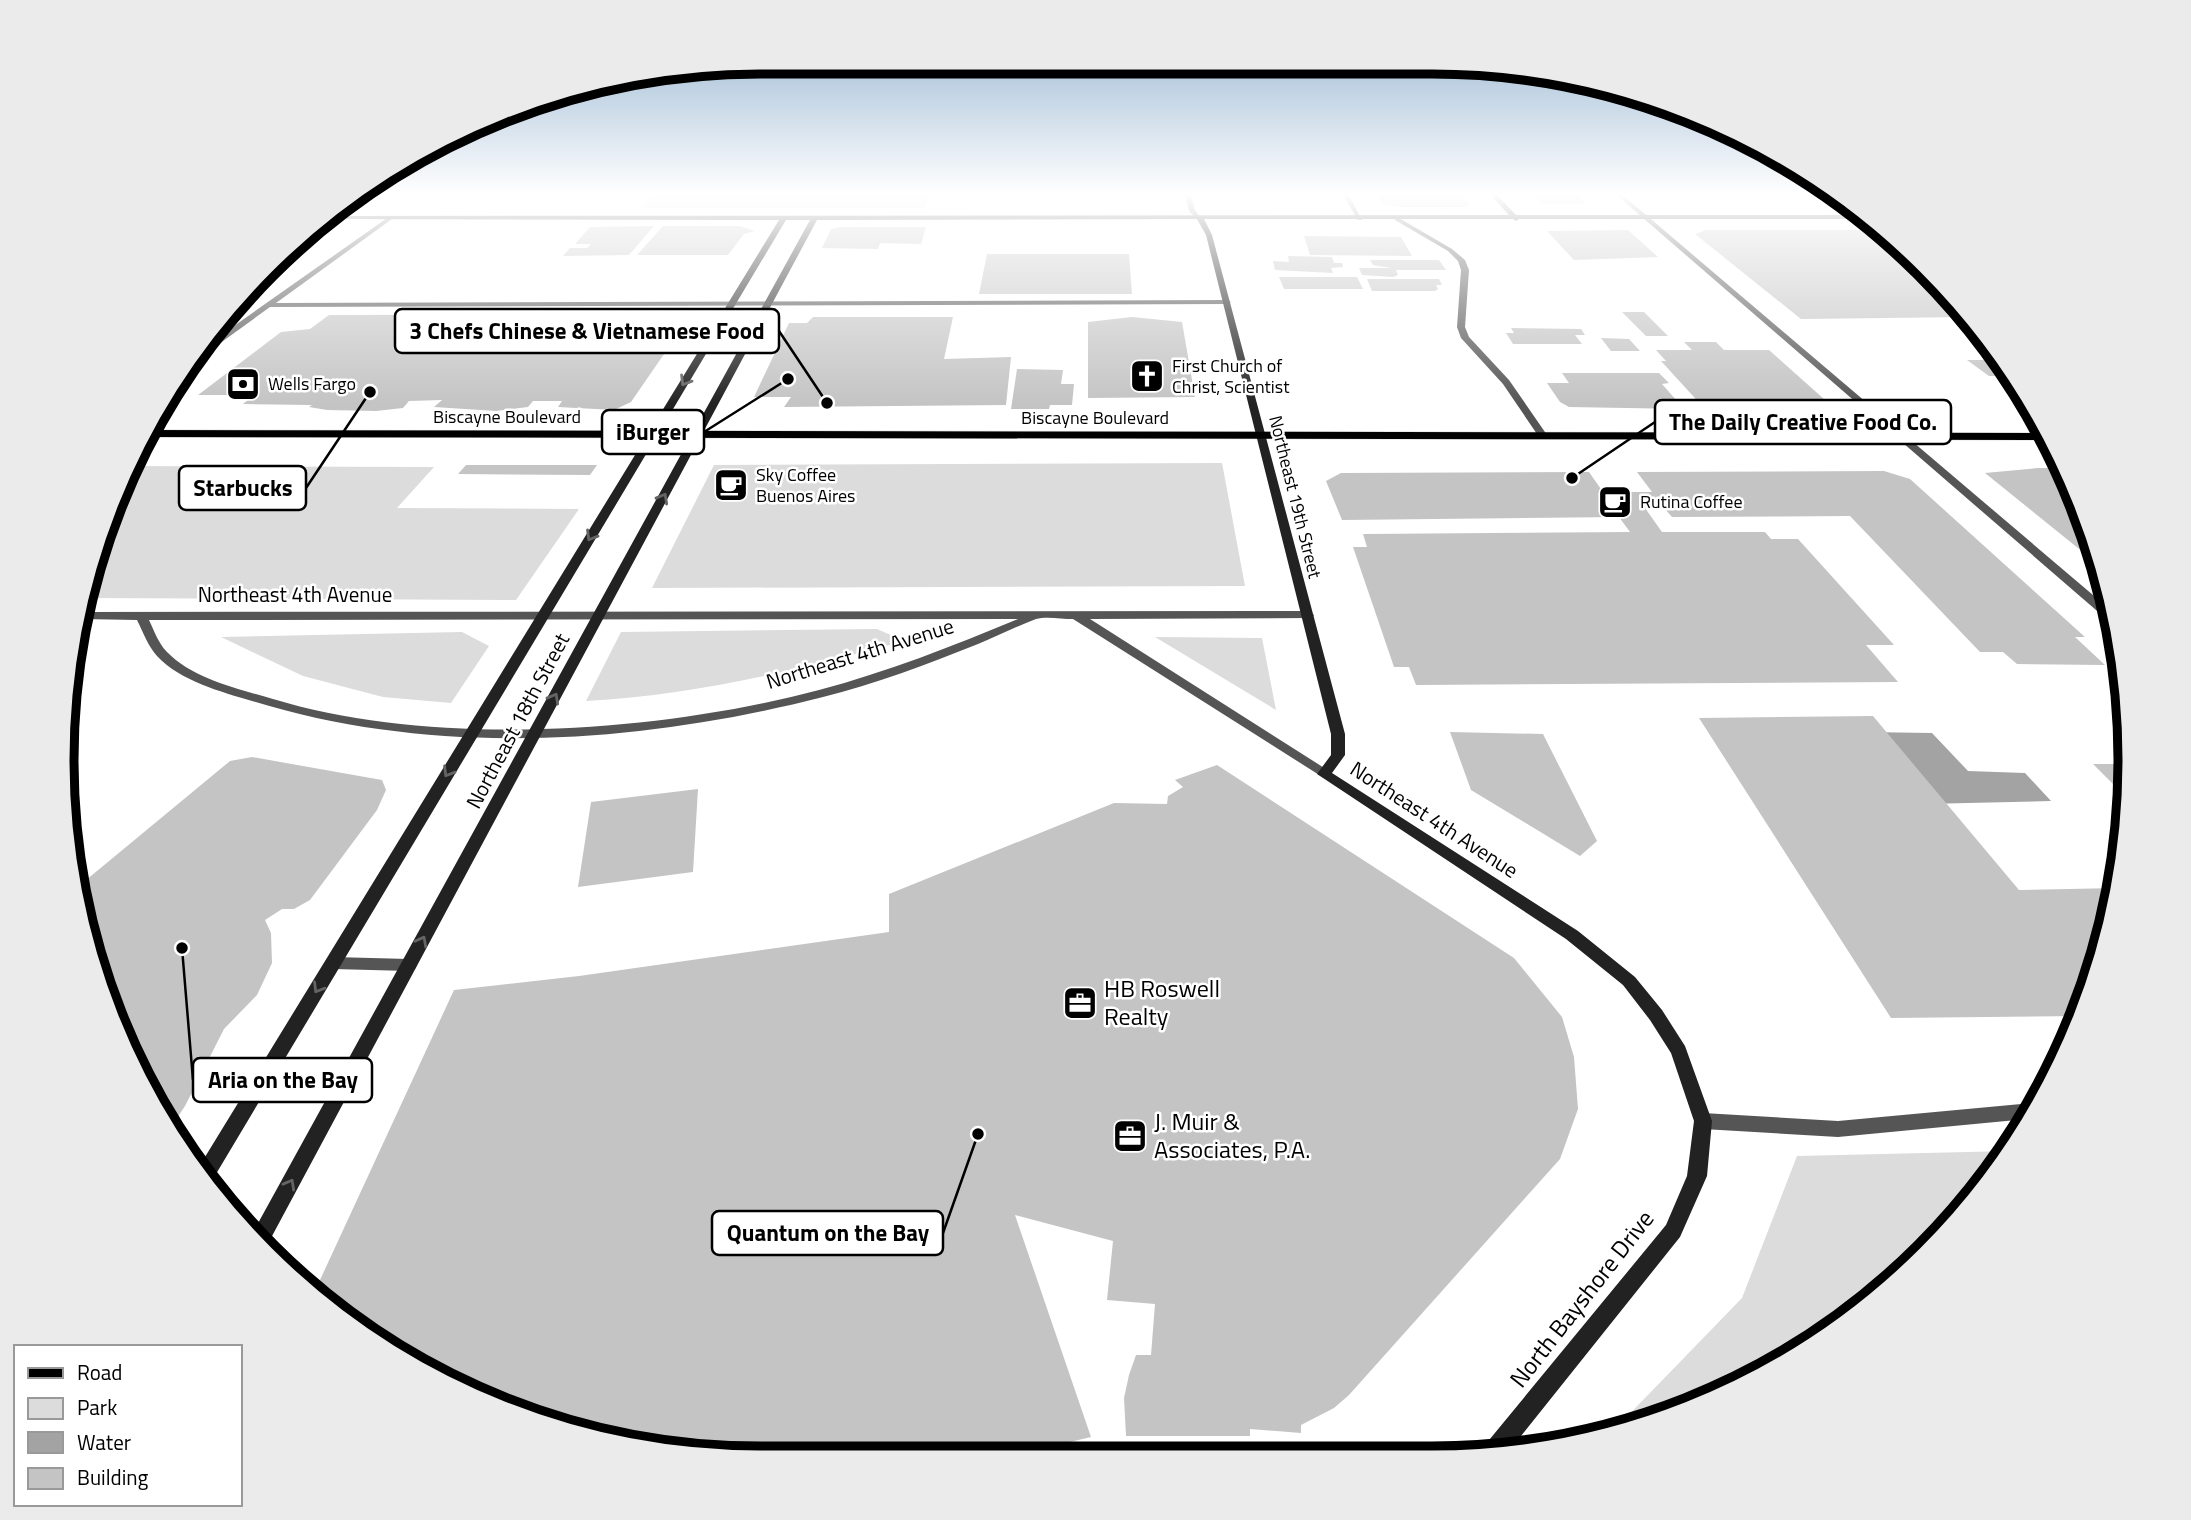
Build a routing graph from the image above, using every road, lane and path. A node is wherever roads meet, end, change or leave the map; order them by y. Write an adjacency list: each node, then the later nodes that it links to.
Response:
1 (328, 263): 10 (street)
2 (756, 263): 8 (street, Northeast 18th Street)
3 (790, 263): 9 (street, Northeast 18th Street)
4 (1217, 263): 7 (street, Northeast 19th Street)
5 (1462, 263): 16 (street)
6 (1699, 263): 17 (street)
7 (1227, 302): 9 (street); 15 (street, Northeast 19th Street)
8 (732, 303): 9 (street); 10 (street); 13 (street, Northeast 18th Street, one-way to 13)
9 (769, 303): 14 (street, Northeast 18th Street)
10 (269, 305): 11 (street)
11 (214, 344)
12 (156, 434): 13 (main road, Biscayne Boulevard)
13 (652, 435): 14 (main road, Biscayne Boulevard); 25 (street, Northeast 18th Street, one-way to 25)
14 (696, 435): 15 (main road, Biscayne Boulevard); 26 (street, Northeast 18th Street, one-way to 14)
15 (1262, 435): 16 (main road, Biscayne Boulevard); 22 (street, Northeast 19th Street)
16 (1542, 435): 17 (main road, Biscayne Boulevard)
17 (1899, 436): 18 (main road, Biscayne Boulevard); 19 (street)
18 (2037, 437)
19 (2100, 607)
20 (1038, 615): 21 (street, Northeast 4th Avenue); 26 (street, Northeast 4th Avenue); 27 (street, Northeast 4th Avenue)
21 (1075, 615): 22 (street, Northeast 4th Avenue); 29 (street, Northeast 4th Avenue)
22 (1308, 615): 29 (street, Northeast 19th Street)
23 (89, 616): 24 (street, Northeast 4th Avenue)
24 (141, 616): 25 (street, Northeast 4th Avenue); 28 (street, Northeast 4th Avenue)
25 (543, 616): 26 (street, Northeast 4th Avenue); 28 (street, Northeast 18th Street)
26 (598, 616): 27 (street, Northeast 18th Street, one-way to 26)
27 (536, 731): 28 (street, Northeast 4th Avenue); 31 (street, Northeast 18th Street, one-way to 27)
28 (472, 732): 30 (street, Northeast 18th Street, one-way to 30)
29 (1324, 774): 33 (street, Northeast 4th Avenue)
30 (333, 963): 31 (street); 34 (street, Northeast 18th Street, one-way to 34)
31 (409, 965): 35 (street, Northeast 18th Street, one-way to 31)
32 (2020, 1112): 33 (street)
33 (1703, 1121): 36 (street, North Bayshore Drive)
34 (209, 1169)
35 (264, 1233)
36 (1501, 1443)

